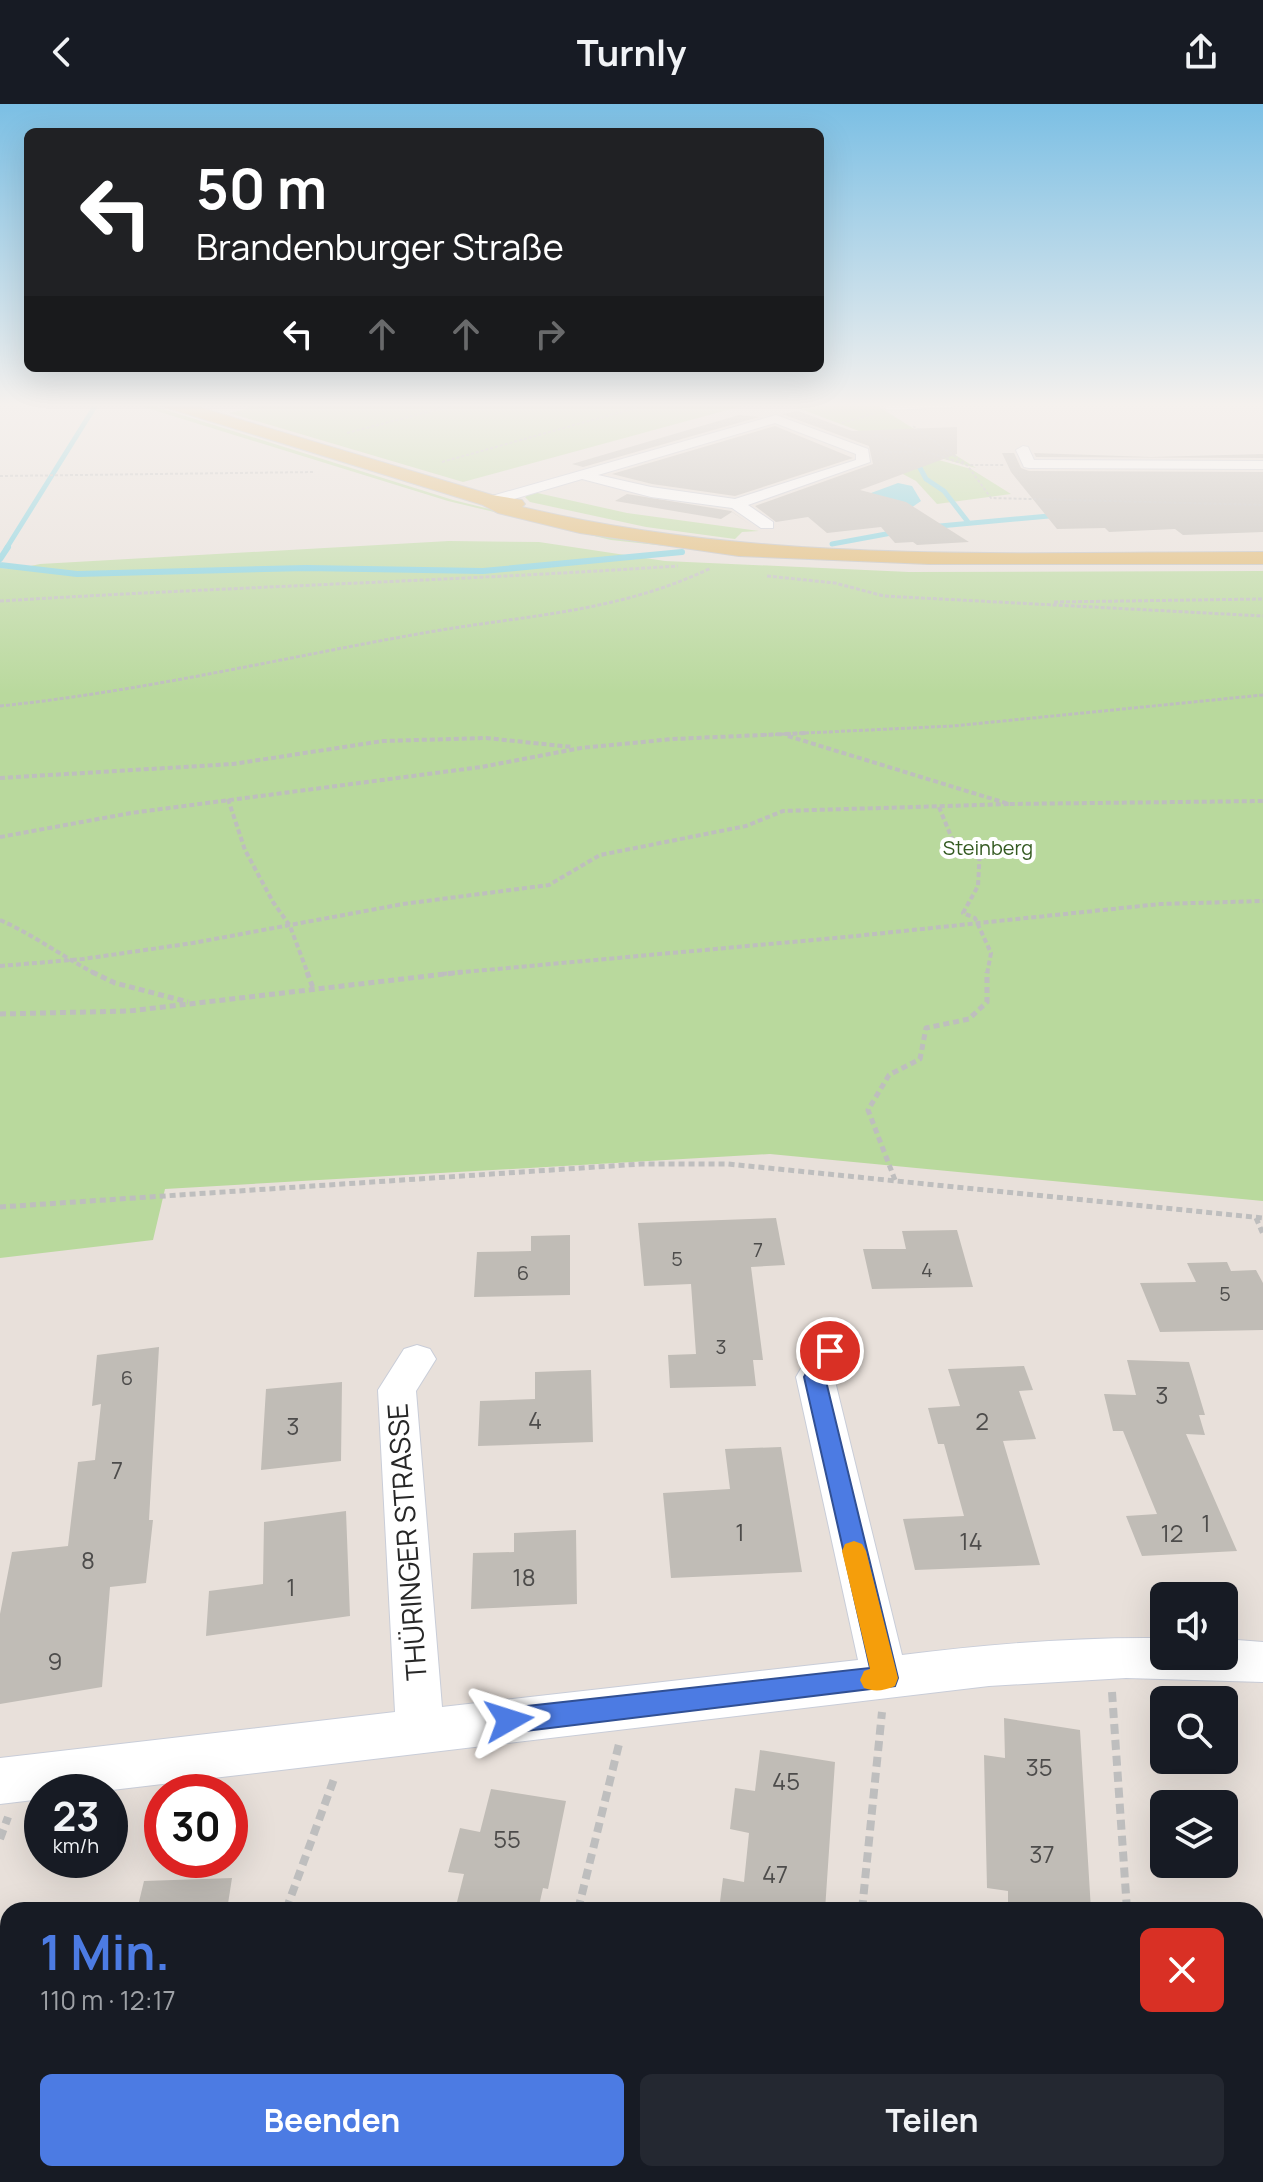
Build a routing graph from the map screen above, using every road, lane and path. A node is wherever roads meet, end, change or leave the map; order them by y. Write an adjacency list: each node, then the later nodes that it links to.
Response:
1 (487, 500): 6 (main road)
2 (493, 500): 6 (street)
3 (707, 500): 7 (street)
4 (749, 500): 7 (street)
5 (1068, 500): 8 (path)
6 (490, 501): 10 (main road)
7 (736, 504): 9 (street)
8 (1263, 505)
9 (767, 525)
10 (1263, 558)
11 (720, 563): 19 (path)
12 (691, 564): 15 (path)
13 (762, 575): 16 (path)
14 (1263, 599): 16 (path)
15 (0, 601)
16 (1009, 603): 17 (path)
17 (1263, 616)
18 (1263, 695): 20 (path)
19 (0, 706)
20 (783, 734): 21 (path); 25 (path)
21 (581, 748): 22 (path); 23 (path)
22 (0, 778)
23 (228, 799): 27 (path); 31 (path)
24 (1263, 801): 25 (path)
25 (1009, 804): 26 (path)
26 (939, 807): 30 (path); 31 (path)
27 (0, 837)
28 (1263, 901): 30 (path)
29 (0, 920): 32 (path)
30 (977, 924): 34 (path); 37 (path)
31 (290, 926): 32 (path); 34 (path)
32 (68, 960): 33 (path); 35 (path)
33 (0, 966)
34 (313, 988): 35 (path)
35 (192, 1003): 36 (path)
36 (0, 1014)
37 (895, 1180): 38 (path); 39 (path)
38 (0, 1207)
39 (1255, 1217): 40 (path); 41 (path)
40 (1263, 1218)
41 (1263, 1234)
42 (830, 1351): 46 (street)
43 (417, 1359): 48 (street, THÜRINGER STRASSE)
44 (1109, 1657): 45 (street); 46 (street); 54 (path)
45 (1263, 1662)
46 (885, 1678): 47 (street); 53 (path)
47 (627, 1708): 48 (street); 52 (path)
48 (420, 1730): 49 (street)
49 (349, 1739): 50 (street); 51 (path)
50 (0, 1781)
51 (289, 1902)
52 (580, 1902)
53 (863, 1902)
54 (1126, 1902)

